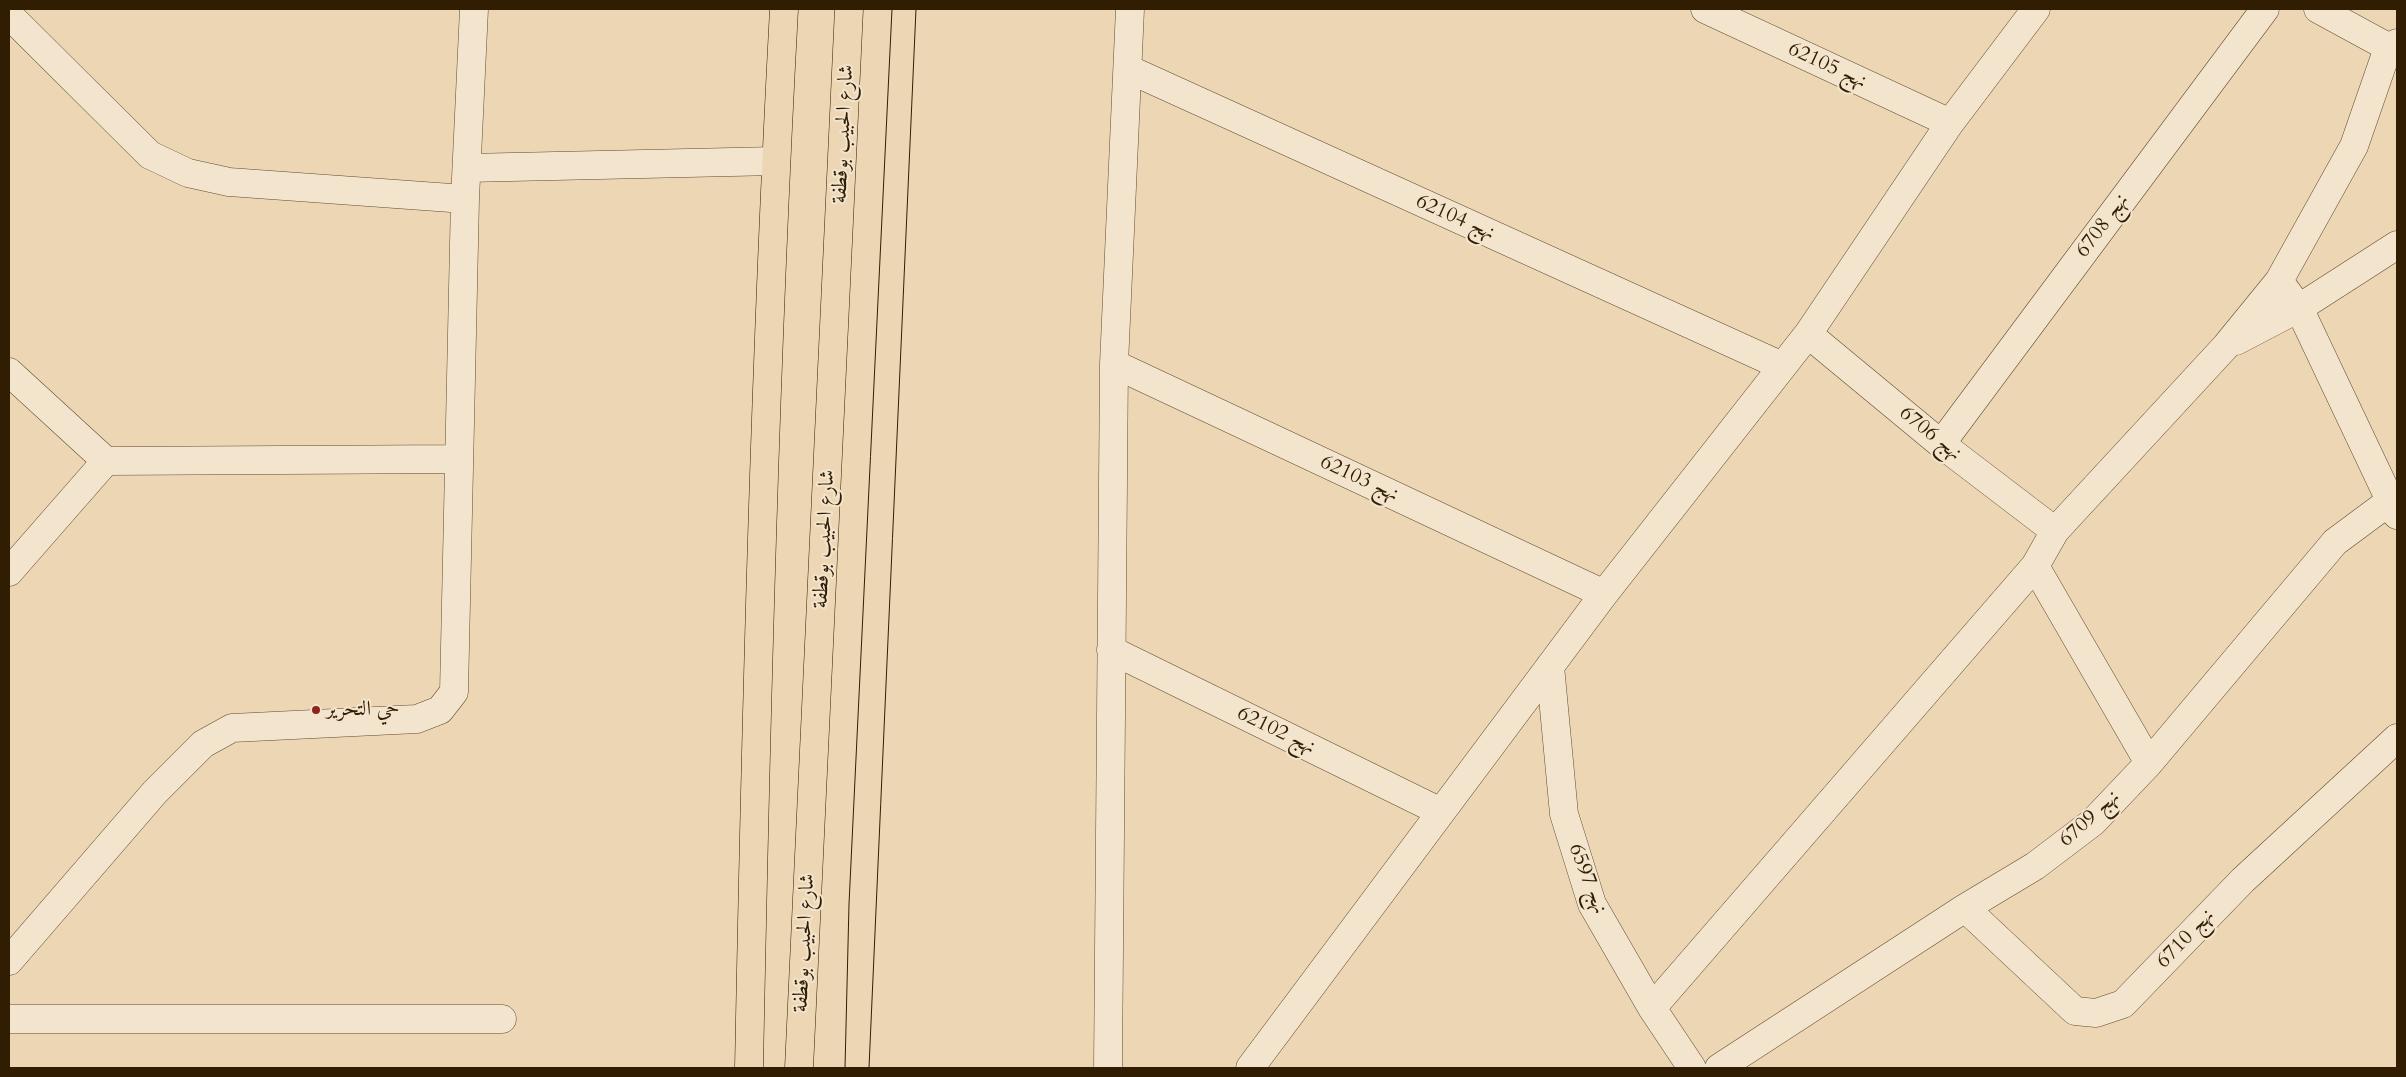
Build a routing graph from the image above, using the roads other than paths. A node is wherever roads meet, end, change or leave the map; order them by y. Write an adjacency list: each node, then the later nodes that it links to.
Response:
1 (474, 9): 14 (street)
2 (784, 9): 13 (main road)
3 (849, 9): 43 (main road, شارع الحبيب بوقطفة)
4 (1130, 9): 11 (street)
5 (1705, 9): 12 (street, نهج 62105)
6 (2036, 9): 12 (street)
7 (2265, 9): 24 (street, نهج 6708)
8 (2318, 9): 10 (street)
9 (9, 15): 15 (street)
10 (2394, 48): 17 (street)
11 (1128, 69): 21 (street); 22 (street, نهج 62104)
12 (1950, 123): 19 (street)
13 (776, 161): 14 (street); 42 (main road)
14 (467, 168): 15 (street)
15 (465, 199): 25 (street)
16 (2397, 244): 18 (street)
17 (2279, 281): 18 (street); 20 (street)
18 (2299, 308): 20 (street); 27 (street)
19 (1808, 334): 22 (street); 24 (street, نهج 6706)
20 (2226, 346): 28 (street)
21 (1114, 364): 31 (street, نهج 62103); 32 (street)
22 (1782, 366): 31 (street)
23 (9, 372): 26 (street)
24 (1941, 444): 28 (street, نهج 6706)
25 (459, 460): 26 (street); 38 (street)
26 (106, 461): 30 (street)
27 (2395, 504): 35 (street, نهج 6709)
28 (2055, 531): 29 (street)
29 (2035, 566): 35 (street); 39 (street)
30 (9, 572)
31 (1604, 594): 33 (street)
32 (1111, 650): 36 (street, نهج 62102); 44 (street)
33 (1550, 666): 36 (street); 39 (street, نهج 6597)
34 (2397, 738): 37 (street, نهج 6710)
35 (2149, 764): 37 (street, نهج 6709)
36 (1441, 812): 45 (street)
37 (1965, 908): 47 (street, نهج 6709)
38 (9, 960)
39 (1652, 1008): 46 (street, نهج 6597)
40 (9, 1019): 41 (street)
41 (502, 1019)
42 (749, 1068)
43 (799, 1068)
44 (1108, 1068)
45 (1250, 1068)
46 (1692, 1068)
47 (1719, 1068)

